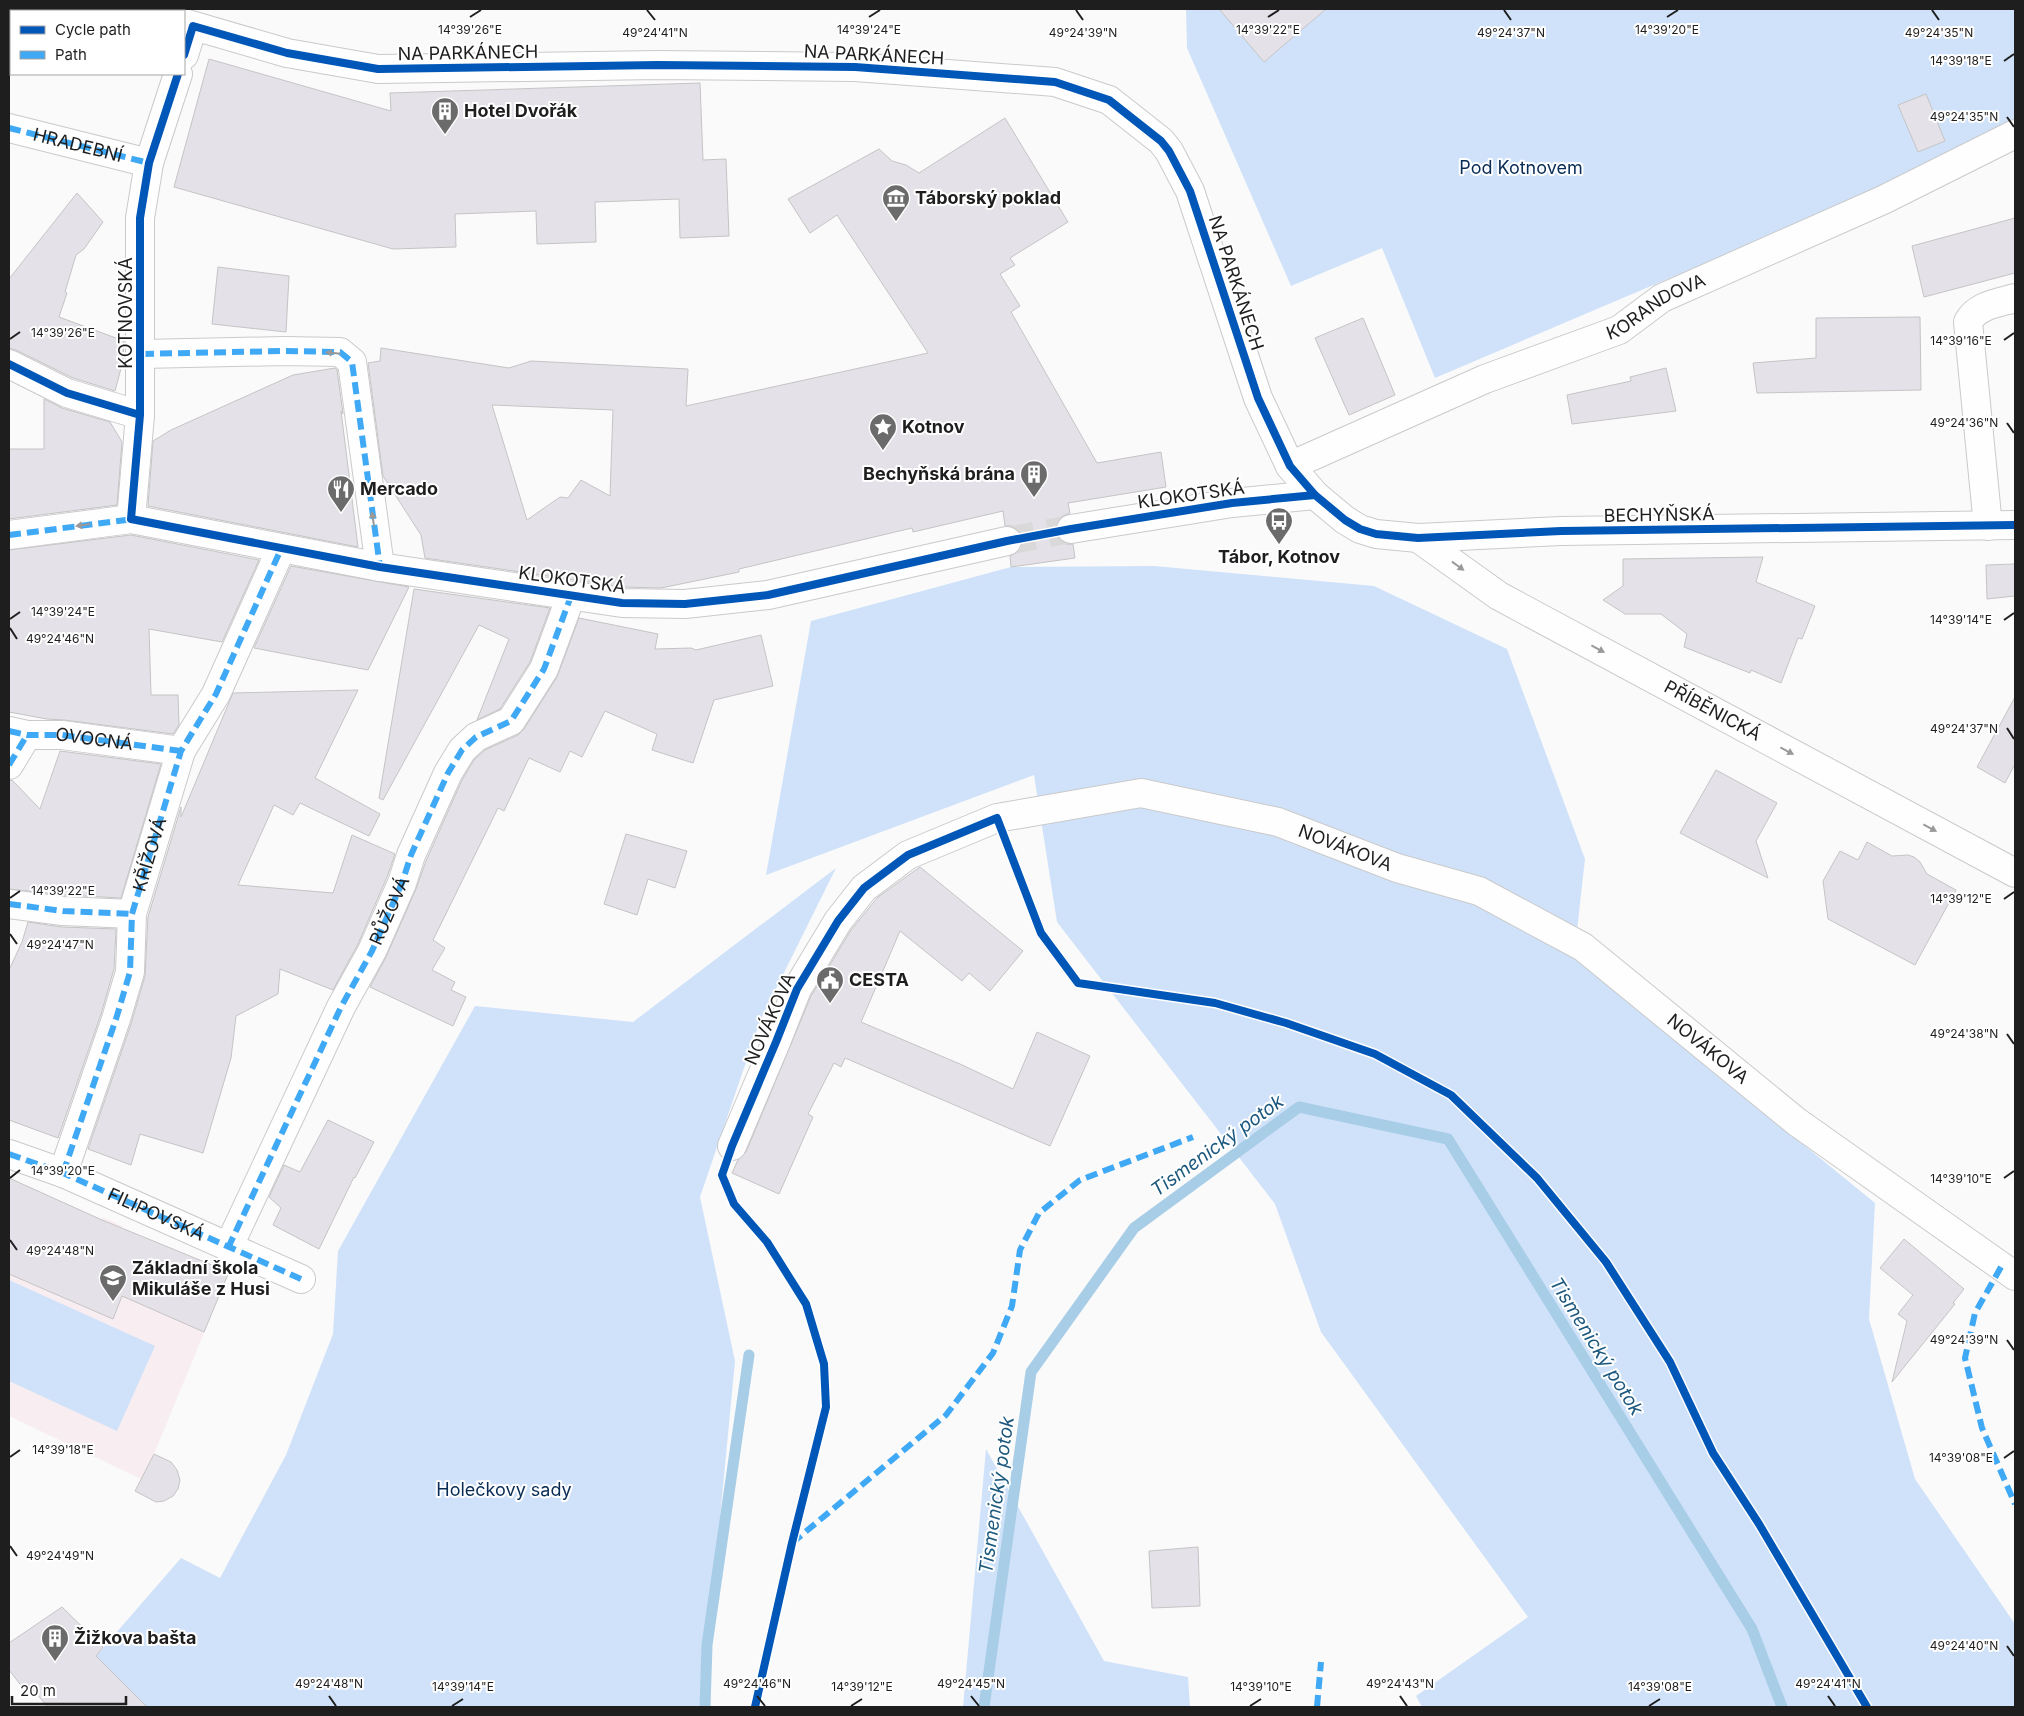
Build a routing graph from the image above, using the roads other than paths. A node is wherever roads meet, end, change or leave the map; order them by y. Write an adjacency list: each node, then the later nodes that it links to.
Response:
1 (188, 24): 2 (street); 11 (street, NA PARKÁNECH)
2 (185, 47)
3 (178, 75): 6 (street, KOTNOVSKÁ)
4 (9, 128): 6 (street, HRADEBNÍ)
5 (2015, 134): 11 (street, KORANDOVA)
6 (149, 163): 8 (street, KOTNOVSKÁ)
7 (2015, 298): 14 (street)
8 (142, 354): 10 (street, KOTNOVSKÁ); 21 (street, KOTNOVSKÁ, one-way to 8)
9 (9, 364): 10 (street)
10 (140, 415): 13 (street, KOTNOVSKÁ)
11 (1290, 466): 12 (street, NA PARKÁNECH)
12 (1315, 495): 16 (street, KLOKOTSKÁ); 18 (street, BECHYŇSKÁ)
13 (131, 519): 17 (street, KLOKOTSKÁ, one-way to 17); 20 (street, KLOKOTSKÁ)
14 (1988, 526): 15 (street, BECHYŇSKÁ); 18 (street, BECHYŇSKÁ)
15 (2015, 526)
16 (1072, 529)
17 (9, 535)
18 (1418, 538): 26 (street, PŘÍBĚNICKÁ, one-way to 26)
19 (1008, 541): 22 (street, KLOKOTSKÁ)
20 (281, 549): 21 (street, KLOKOTSKÁ); 24 (street, KŘÍŽOVÁ)
21 (380, 567): 22 (street, KLOKOTSKÁ)
22 (572, 596): 32 (street, RŮŽOVÁ)
23 (18, 733): 24 (street, OVOCNÁ); 25 (street)
24 (181, 751): 28 (street, KŘÍŽOVÁ)
25 (9, 765)
26 (2015, 873)
27 (9, 904): 28 (street)
28 (132, 914): 31 (street, KŘÍŽOVÁ)
29 (732, 1146): 33 (street, NOVÁKOVA)
30 (9, 1154): 31 (street, FILIPOVSKÁ)
31 (63, 1173): 32 (street, FILIPOVSKÁ)
32 (228, 1248): 34 (street, FILIPOVSKÁ)
33 (2015, 1276)
34 (301, 1279)

